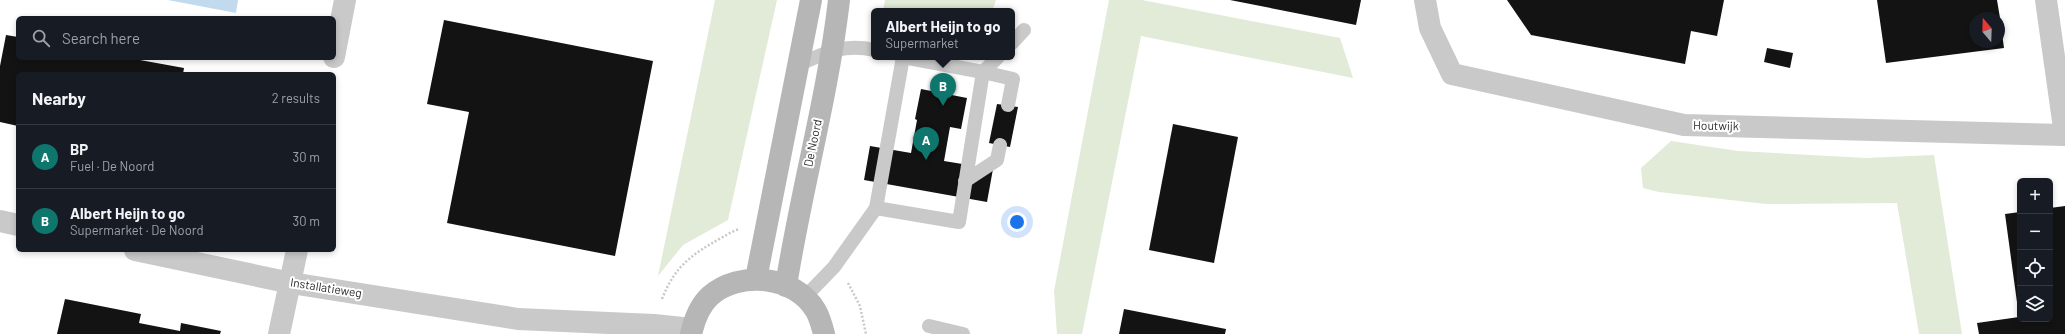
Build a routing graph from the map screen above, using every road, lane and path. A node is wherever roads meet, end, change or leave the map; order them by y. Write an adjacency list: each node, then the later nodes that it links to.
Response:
1 (345, 0): 8 (street)
2 (811, 0): 15 (main road)
3 (839, 0): 9 (main road, De Noord)
4 (1425, 0): 19 (street, Houtwijk)
5 (2046, 0): 19 (street, Houtwijk)
6 (1024, 30): 7 (lane)
7 (1015, 39)
8 (336, 47)
9 (832, 50): 10 (lane); 15 (lane); 31 (main road, De Noord)
10 (871, 50)
11 (333, 60): 16 (street)
12 (901, 60): 22 (lane)
13 (918, 60): 17 (lane)
14 (995, 60): 17 (lane)
15 (798, 65): 29 (main road)
16 (331, 72)
17 (983, 72): 18 (lane); 21 (lane)
18 (1008, 105)
19 (2065, 135)
20 (1000, 145): 21 (lane)
21 (965, 181): 22 (lane)
22 (876, 208): 28 (lane)
23 (0, 222): 24 (street)
24 (16, 225)
25 (738, 229): 34 (path)
26 (144, 252): 30 (street, Installatieweg)
27 (297, 252): 30 (street)
28 (834, 267): 32 (lane); 40 (path)
29 (756, 279): 31 (main road); 36 (main road)
30 (291, 283): 33 (street, Installatieweg); 37 (street)
31 (786, 286): 32 (main road)
32 (804, 298): 39 (main road)
33 (518, 319): 34 (street, Installatieweg); 38 (street, Installatieweg)
34 (654, 325): 36 (street, Installatieweg)
35 (929, 326): 41 (lane)
36 (692, 331)
37 (279, 334)
38 (567, 334)
39 (824, 334)
40 (866, 334)
41 (963, 334)

